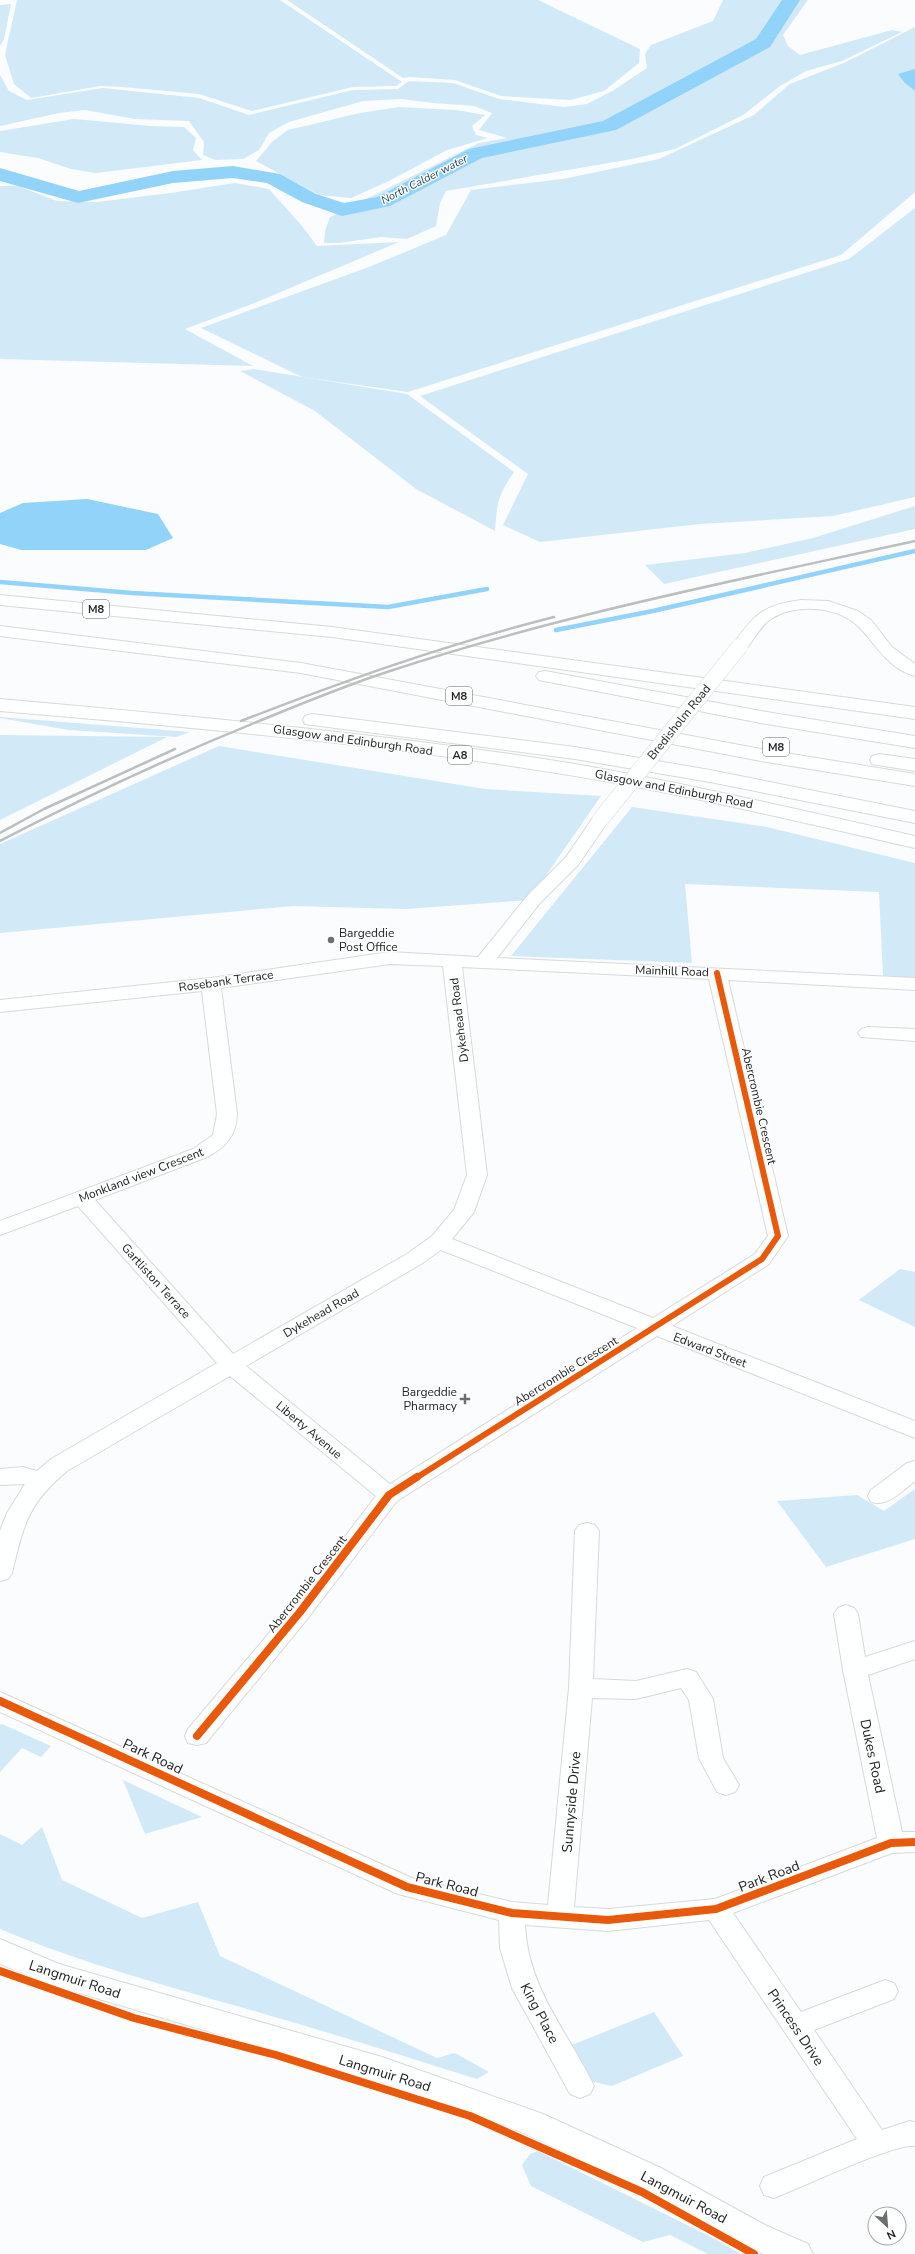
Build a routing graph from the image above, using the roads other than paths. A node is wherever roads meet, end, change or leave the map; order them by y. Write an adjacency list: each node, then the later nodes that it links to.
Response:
1 (0, 592): 8 (main road, M8)
2 (0, 600): 3 (main road, M8)
3 (192, 619): 8 (main road, M8); 12 (main road, M8)
4 (0, 625): 11 (main road, M8)
5 (0, 631): 15 (main road, M8)
6 (915, 671): 19 (street, Bredisholm Road, bridge)
7 (0, 690): 16 (main road, Glasgow and Edinburgh Road / A8)
8 (741, 690): 10 (main road, M8)
9 (0, 705): 17 (main road, Glasgow and Edinburgh Road / A8)
10 (915, 713)
11 (638, 719): 13 (main road, M8); 14 (main road, M8)
12 (915, 742)
13 (915, 764)
14 (915, 773)
15 (915, 780)
16 (915, 817)
17 (915, 842)
18 (452, 962): 19 (street, Mainhill Road); 21 (street, Rosebank Terrace); 28 (street, Dykehead Road)
19 (482, 964): 20 (street, Mainhill Road)
20 (717, 973): 22 (street, Mainhill Road); 29 (street, Abercrombie Crescent)
21 (211, 984): 23 (street, Rosebank Terrace); 26 (street, Monkland view Crescent)
22 (915, 984)
23 (0, 1006)
24 (868, 1033): 25 (street)
25 (915, 1035)
26 (82, 1198): 27 (street, Monkland view Crescent); 30 (street, Gartliston Terrace)
27 (0, 1228)
28 (439, 1241): 29 (street, Edward Street); 30 (street, Dykehead Road)
29 (655, 1328): 31 (street, Edward Street); 35 (street, Abercrombie Crescent)
30 (230, 1364): 34 (street, Dykehead Road); 35 (street, Liberty Avenue)
31 (915, 1430)
32 (915, 1469): 36 (street)
33 (0, 1477): 34 (street)
34 (40, 1481): 38 (street, Dykehead Road)
35 (389, 1495): 44 (street, Abercrombie Crescent)
36 (879, 1496)
37 (587, 1531): 42 (street, Sunnyside Drive)
38 (0, 1573)
39 (846, 1614): 41 (street, Dukes Road)
40 (915, 1650): 41 (street)
41 (855, 1670): 46 (street, Dukes Road)
42 (581, 1688): 45 (street); 49 (street, Sunnyside Drive)
43 (0, 1701): 48 (street, Park Road)
44 (197, 1736)
45 (726, 1786)
46 (903, 1842): 47 (street, Park Road)
47 (716, 1909): 49 (street, Park Road); 52 (street, Princess Drive)
48 (512, 1913): 49 (street, Park Road); 53 (street, King Place)
49 (560, 1916)
50 (0, 1951): 57 (main road, Langmuir Road)
51 (885, 1991): 52 (street)
52 (794, 2026): 55 (street, Princess Drive)
53 (580, 2086)
54 (915, 2134): 55 (street)
55 (876, 2144): 56 (street)
56 (774, 2186)
57 (754, 2235): 58 (main road, Langmuir Road); 59 (main road, Langmuir Road)
58 (781, 2254)
59 (797, 2254)

